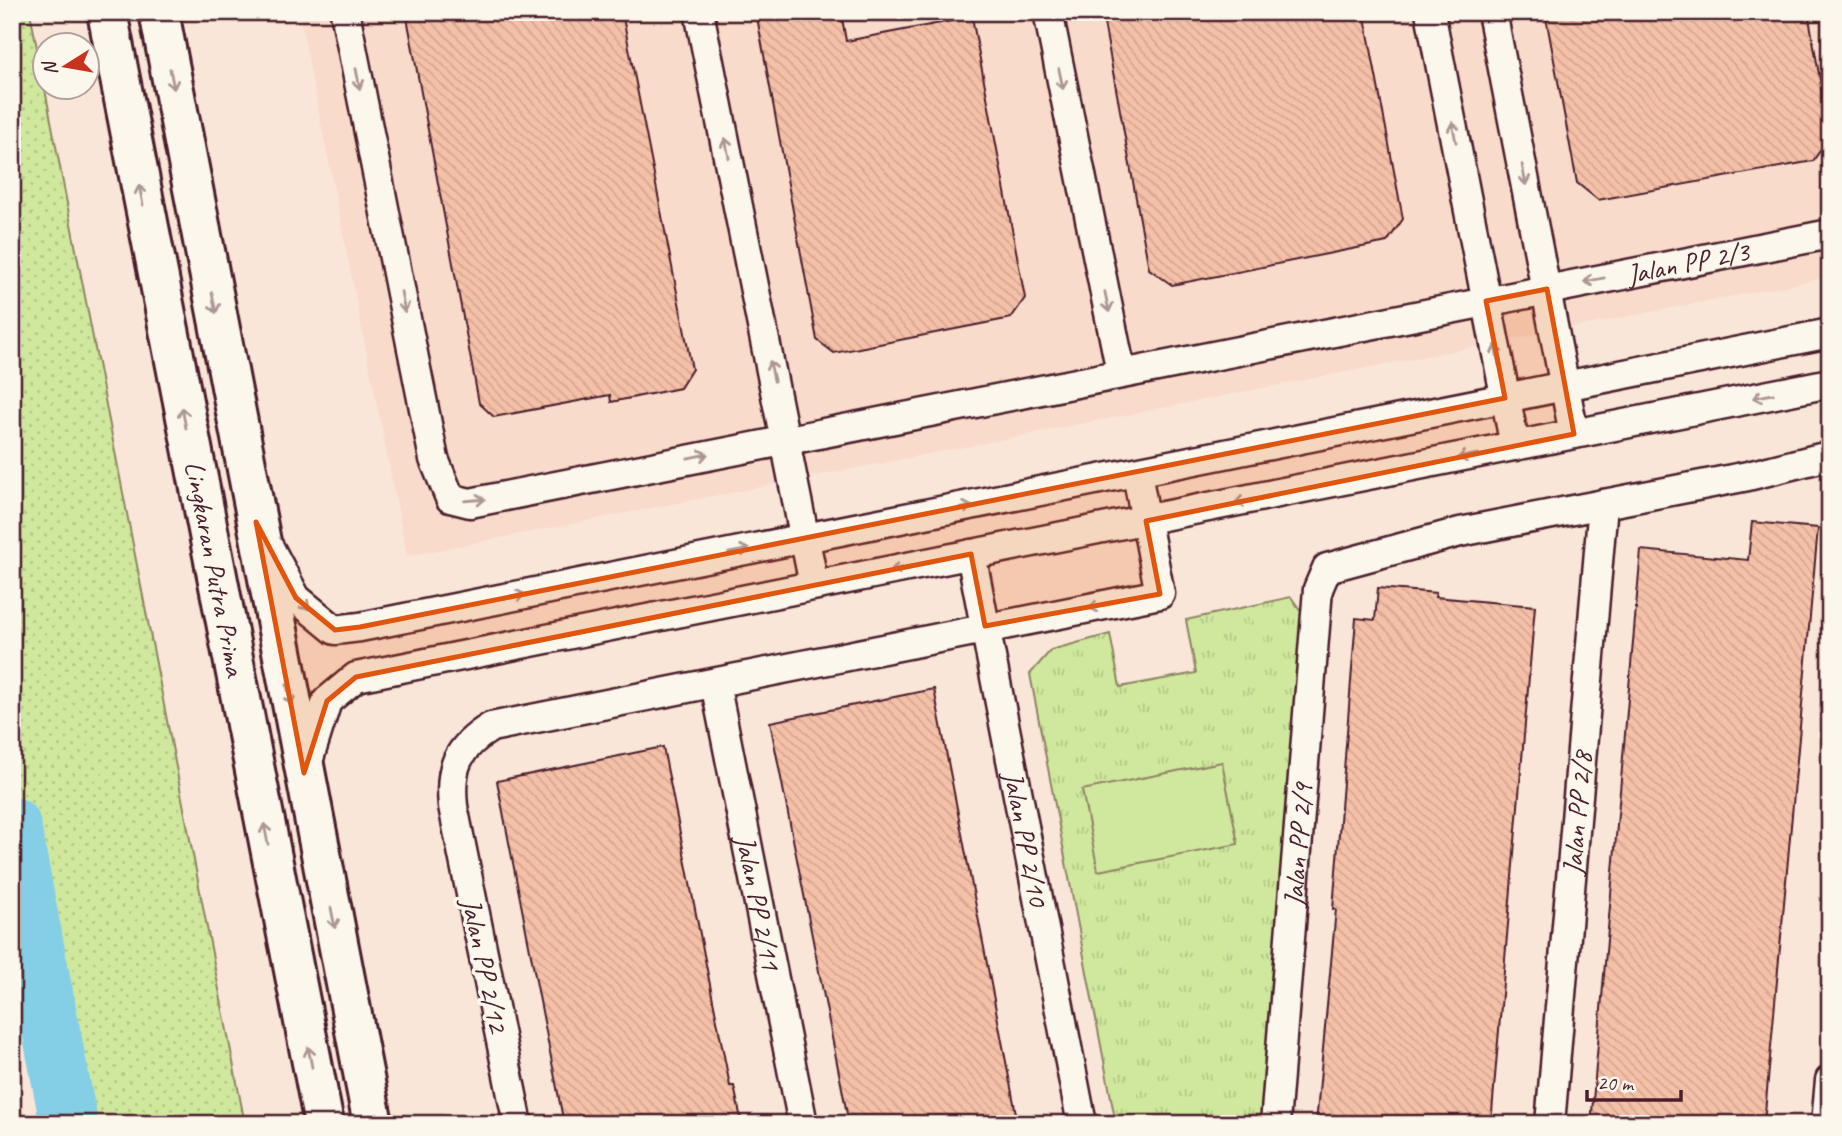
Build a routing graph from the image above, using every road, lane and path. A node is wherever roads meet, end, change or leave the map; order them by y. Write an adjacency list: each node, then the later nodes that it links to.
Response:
1 (107, 12): 31 (main road, Lingkaran Putra Prima, one-way to 1)
2 (159, 12): 23 (main road, Lingkaran Putra Prima, one-way to 23)
3 (345, 12): 17 (street, Jalan PP 2/3, one-way to 17)
4 (699, 12): 17 (street, one-way to 4)
5 (1048, 12): 12 (street, one-way to 12)
6 (1430, 12): 10 (street, one-way to 6)
7 (1492, 12): 9 (street, one-way to 9)
8 (1830, 234): 9 (street, Jalan PP 2/3, one-way to 9)
9 (1547, 289): 10 (street, Jalan PP 2/3); 14 (street)
10 (1486, 301): 12 (street, Jalan PP 2/3); 15 (street, one-way to 10)
11 (1830, 333): 14 (street)
12 (1121, 372): 17 (street, Jalan PP 2/3)
13 (1830, 383): 16 (street, one-way to 16)
14 (1564, 386): 15 (street); 16 (street)
15 (1505, 398): 18 (street); 20 (street)
16 (1574, 434): 18 (street)
17 (786, 438): 24 (street)
18 (1516, 446): 22 (street, one-way to 22)
19 (1825, 458): 21 (street)
20 (1137, 474): 22 (street); 24 (street, one-way to 20)
21 (1603, 504): 36 (street, Jalan PP 2/9); 37 (street, Jalan PP 2/8)
22 (1146, 521): 25 (street); 27 (street, Jalan PP 2/12, one-way to 27)
23 (256, 522): 24 (street, one-way to 24); 29 (main road, Lingkaran Putra Prima, one-way to 29)
24 (805, 538): 26 (street)
25 (971, 554): 26 (street, one-way to 26); 27 (street, Jalan PP 2/10)
26 (814, 585): 29 (street)
27 (985, 626): 28 (street, Jalan PP 2/12); 35 (street, Jalan PP 2/10)
28 (715, 683): 33 (street, Jalan PP 2/12); 34 (street, Jalan PP 2/11)
29 (304, 773): 32 (main road, Lingkaran Putra Prima, one-way to 32)
30 (1830, 1080): 38 (street)
31 (324, 1124)
32 (373, 1124)
33 (518, 1124)
34 (803, 1124)
35 (1082, 1124)
36 (1275, 1124)
37 (1550, 1124)
38 (1826, 1124)

